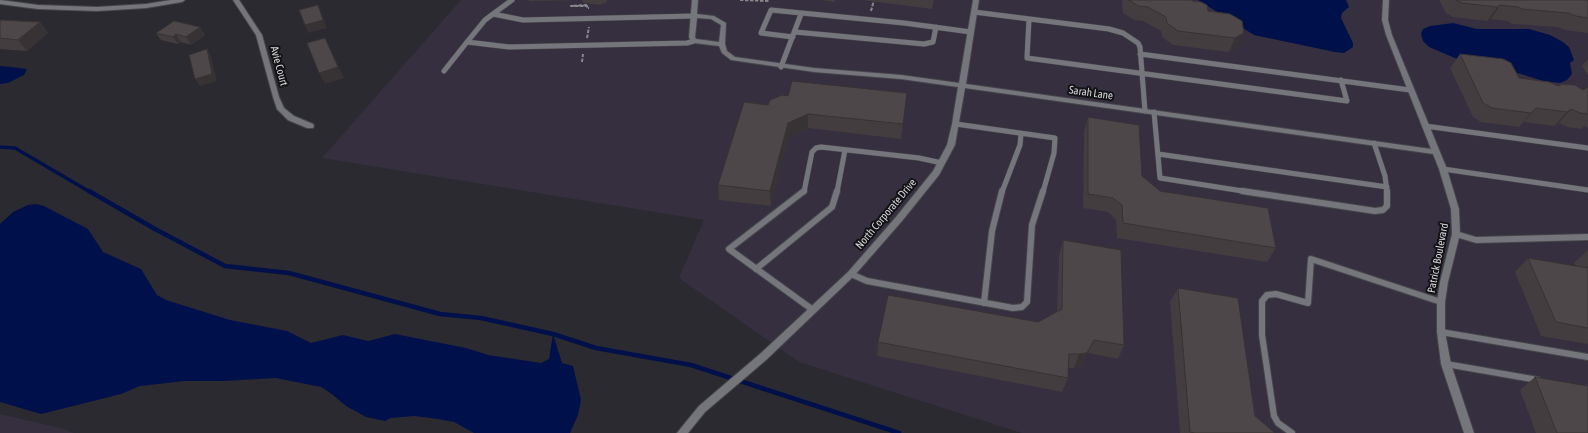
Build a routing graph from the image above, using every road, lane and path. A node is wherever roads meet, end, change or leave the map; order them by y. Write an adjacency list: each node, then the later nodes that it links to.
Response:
1 (133, 0): 11 (street)
2 (182, 0): 11 (street)
3 (236, 0): 35 (street, Avie Court)
4 (512, 0): 14 (lane)
5 (695, 0): 16 (street)
6 (874, 0): 12 (path)
7 (976, 0): 13 (street, North Corporate Drive)
8 (1386, 0): 31 (street, Patrick Boulevard)
9 (0, 2): 11 (street)
10 (587, 6): 10 (path)
11 (129, 7)
12 (871, 10)
13 (974, 12): 17 (lane); 20 (street, North Corporate Drive)
14 (493, 14): 16 (lane); 23 (lane)
15 (802, 14): 18 (lane); 19 (lane); 21 (lane)
16 (694, 16): 22 (street); 24 (street)
17 (1029, 19): 25 (lane); 28 (lane)
18 (936, 27): 19 (lane); 20 (lane)
19 (795, 32): 21 (lane)
20 (971, 32): 30 (street, North Corporate Drive)
21 (793, 38): 26 (lane)
22 (694, 41): 23 (lane); 24 (street)
23 (467, 42): 27 (lane)
24 (722, 44): 26 (street, Sarah Lane)
25 (1140, 54): 28 (lane); 29 (lane)
26 (781, 67): 30 (street, Sarah Lane)
27 (444, 71)
28 (1142, 73): 29 (lane); 32 (lane)
29 (1341, 80): 31 (lane)
30 (963, 86): 32 (street, Sarah Lane); 34 (street, North Corporate Drive)
31 (1410, 90): 36 (street, Patrick Boulevard)
32 (1145, 111): 33 (street, Sarah Lane)
33 (1154, 112): 38 (street, Sarah Lane); 42 (lane)
34 (956, 124): 37 (lane); 43 (street, North Corporate Drive)
35 (310, 126)
36 (1425, 126): 39 (lane); 41 (street, Patrick Boulevard)
37 (1021, 134): 52 (lane); 52 (lane)
38 (1374, 143): 41 (street, Sarah Lane); 45 (lane)
39 (1588, 148)
40 (845, 150): 43 (lane); 49 (lane); 49 (lane)
41 (1435, 152): 44 (street, Patrick Boulevard)
42 (1158, 154): 45 (lane); 45 (lane)
43 (942, 163): 50 (street, North Corporate Drive)
44 (1443, 169): 46 (lane); 47 (street, Patrick Boulevard)
45 (1387, 187)
46 (1588, 190)
47 (1456, 234): 48 (lane); 51 (street, Patrick Boulevard)
48 (1588, 237)
49 (756, 269): 53 (lane)
50 (851, 274): 52 (lane); 53 (street, North Corporate Drive)
51 (1441, 302): 54 (street, Patrick Boulevard); 59 (lane)
52 (984, 303)
53 (813, 310): 58 (street, North Corporate Drive)
54 (1441, 332): 55 (lane); 56 (street, Patrick Boulevard)
55 (1588, 357)
56 (1446, 364): 57 (lane); 60 (street, Patrick Boulevard)
57 (1543, 381)
58 (682, 433)
59 (1292, 433)
60 (1469, 433)

